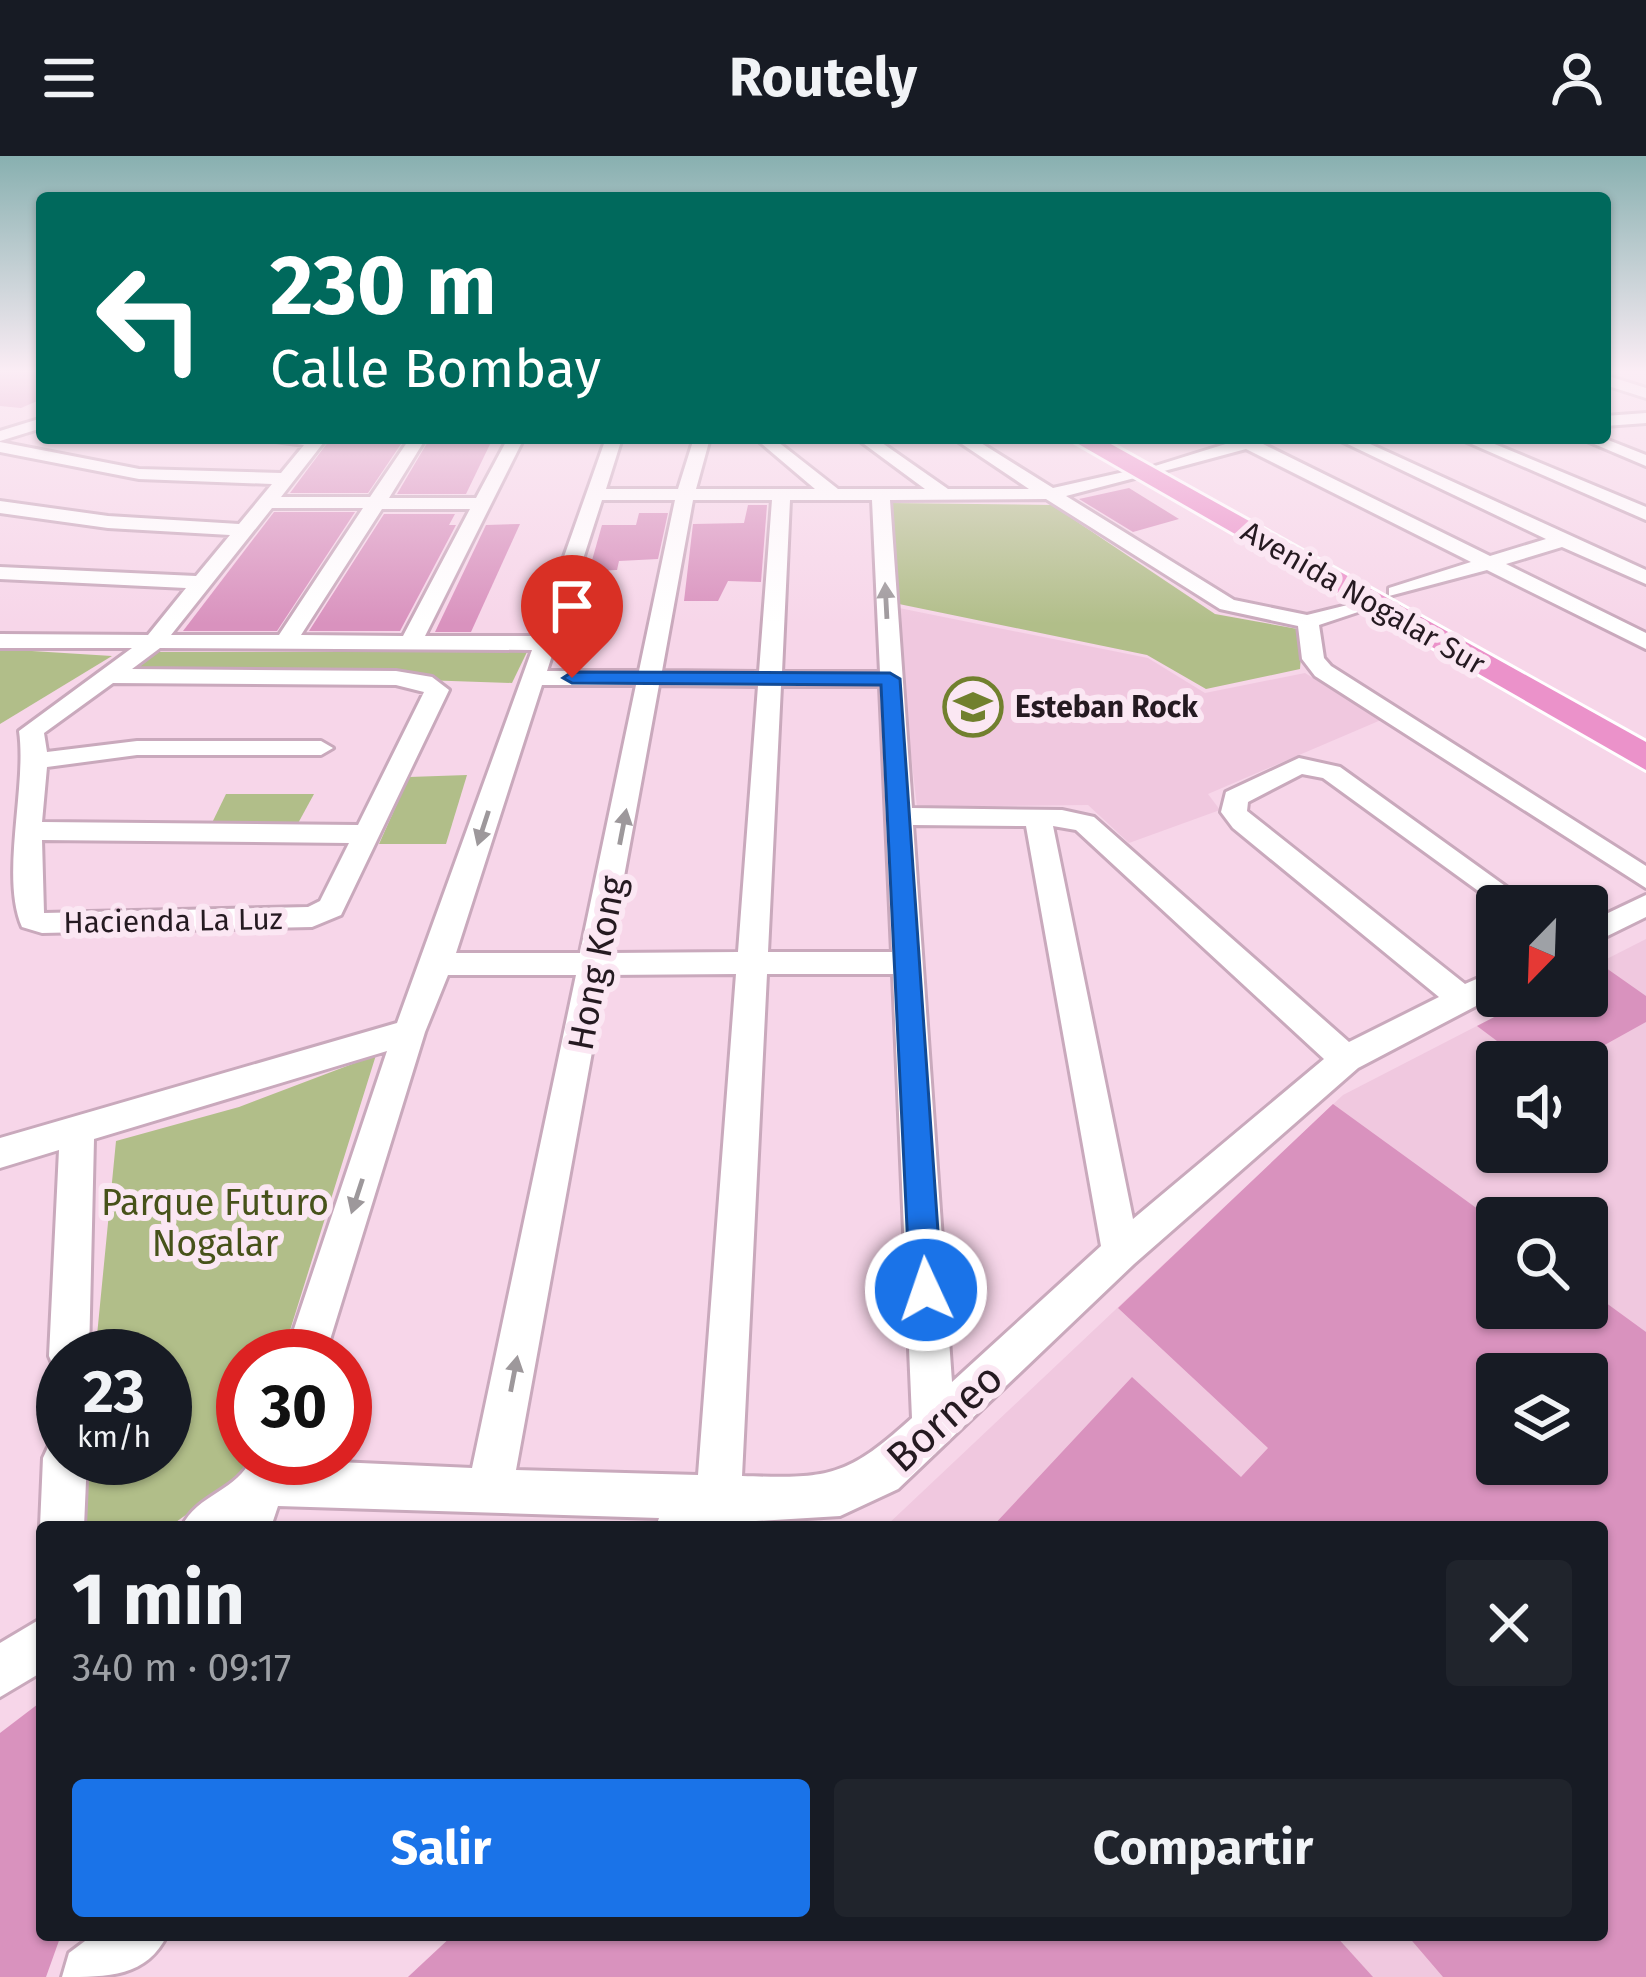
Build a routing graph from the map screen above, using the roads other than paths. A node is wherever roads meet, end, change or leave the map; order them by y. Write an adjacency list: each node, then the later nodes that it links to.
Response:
1 (36, 454): 17 (street)
2 (307, 454): 17 (street, Hacienda La Luz)
3 (408, 454): 26 (street)
4 (508, 454): 27 (street)
5 (609, 454): 19 (street)
6 (697, 454): 20 (street, Hong Kong)
7 (783, 454): 21 (street)
8 (887, 454): 24 (street)
9 (987, 454): 18 (street)
10 (1118, 454): 16 (highway, Avenida Nogalar Sur)
11 (1134, 454): 16 (highway, Avenida Nogalar Sur)
12 (1200, 454): 16 (street)
13 (1268, 454): 32 (street)
14 (1378, 454): 31 (street)
15 (1504, 454): 29 (street)
16 (1152, 469): 18 (street); 36 (highway, Avenida Nogalar Sur)
17 (286, 479): 25 (street, Hacienda La Luz)
18 (1051, 494): 24 (street); 37 (street)
19 (596, 495): 20 (street); 42 (street)
20 (685, 496): 22 (street); 48 (street, Hong Kong)
21 (835, 496): 22 (street); 23 (street)
22 (781, 497): 49 (street)
23 (881, 497): 24 (street); 50 (street, one-way to 23)
24 (948, 497)
25 (269, 502): 26 (street); 30 (street, Hacienda La Luz)
26 (377, 503): 27 (street); 40 (street)
27 (482, 503): 41 (street)
28 (0, 507): 30 (street)
29 (1646, 514)
30 (247, 530): 35 (street, Hacienda La Luz)
31 (1564, 540): 32 (street); 34 (street)
32 (1488, 563): 36 (street); 39 (street)
33 (0, 573): 35 (street)
34 (1646, 578)
35 (203, 583): 43 (street, Hacienda La Luz)
36 (1383, 597): 37 (street); 44 (highway, Avenida Nogalar Sur); 45 (highway, Avenida Nogalar Sur)
37 (1308, 622): 61 (street)
38 (0, 641): 43 (street)
39 (1646, 642)
40 (285, 643): 41 (street); 43 (street)
41 (410, 643): 42 (street)
42 (544, 643): 47 (street)
43 (152, 645): 46 (street, Hacienda La Luz)
44 (1449, 647): 54 (highway, Avenida Nogalar Sur); 56 (highway)
45 (1504, 652): 51 (highway); 52 (highway, Avenida Nogalar Sur)
46 (110, 676): 55 (street, Hacienda La Luz); 60 (street, Hacienda La Luz)
47 (533, 678): 48 (street); 67 (street, one-way to 67)
48 (652, 678): 49 (street); 68 (street, Hong Kong, one-way to 48)
49 (770, 679): 50 (street); 65 (street)
50 (890, 679): 57 (street)
51 (1646, 720)
52 (1646, 734)
53 (321, 748): 55 (street)
54 (1646, 758)
55 (36, 761): 59 (street, Hacienda La Luz)
56 (1646, 775)
57 (901, 816): 58 (street); 66 (street)
58 (1038, 818): 72 (street); 75 (street)
59 (30, 831): 60 (street); 60 (street, Hacienda La Luz)
60 (370, 834)
61 (1646, 879)
62 (1490, 885): 70 (street)
63 (1646, 905): 64 (street)
64 (1608, 925)
65 (752, 963): 66 (street); 68 (street); 84 (street)
66 (908, 963): 78 (street)
67 (437, 964): 68 (street); 71 (street)
68 (597, 964): 83 (street, Hong Kong, one-way to 68)
69 (1476, 991): 70 (street, Borneo)
70 (1462, 998): 72 (street, Borneo)
71 (409, 1032): 73 (street); 77 (street, one-way to 77)
72 (1346, 1058): 75 (street, Borneo)
73 (77, 1129): 74 (street); 76 (street)
74 (0, 1153)
75 (1121, 1252): 78 (street, Borneo)
76 (70, 1329)
77 (314, 1329)
78 (934, 1430): 84 (street, Borneo)
79 (372, 1479): 83 (street, Borneo)
80 (64, 1485): 85 (street)
81 (253, 1485): 86 (street)
82 (264, 1485): 87 (street)
83 (490, 1489): 84 (street, Borneo)
84 (719, 1496): 88 (street)
85 (62, 1521)
86 (211, 1521)
87 (251, 1521)
88 (686, 1521)
89 (36, 1646): 90 (street)
90 (0, 1673)
91 (129, 1941): 92 (street)
92 (93, 1962)

